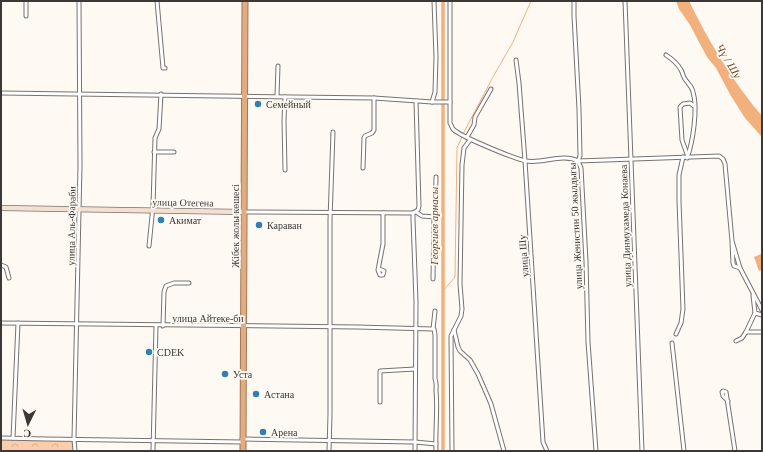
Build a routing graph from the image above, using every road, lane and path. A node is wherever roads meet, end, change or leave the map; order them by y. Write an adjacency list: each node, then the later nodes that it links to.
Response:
1 (26, 1): 9 (street)
2 (80, 1): 16 (street, улица Аль-Фараби)
3 (157, 1): 13 (street)
4 (245, 1): 18 (highway, Жібек жолы көшесі)
5 (434, 1): 23 (street)
6 (450, 1): 24 (street)
7 (574, 1): 34 (street, улица Женистин 50 жылдыгы)
8 (625, 1): 32 (street, улица Динмухамеда Конаева)
9 (26, 16)
10 (666, 55): 25 (street)
11 (516, 60): 33 (street, улица Шу)
12 (278, 66): 19 (street)
13 (165, 68)
14 (491, 89): 27 (street)
15 (1, 93): 16 (street)
16 (80, 94): 17 (street); 39 (street, улица Аль-Фараби)
17 (161, 94): 18 (street); 29 (street)
18 (244, 96): 19 (street); 41 (highway, Жібек жолы көшесі)
19 (277, 96): 20 (street)
20 (285, 97): 21 (street); 36 (street)
21 (374, 98): 22 (street); 35 (street)
22 (416, 101): 23 (street); 44 (street)
23 (433, 102): 24 (street)
24 (450, 102): 27 (street)
25 (694, 107): 31 (street); 31 (street)
26 (333, 132): 42 (street)
27 (467, 137): 28 (street)
28 (470, 140): 33 (street); 68 (street)
29 (154, 152): 30 (street); 40 (street)
30 (174, 152)
31 (685, 158): 32 (street); 46 (street); 71 (street)
32 (630, 159): 34 (street); 95 (street, улица Динмухамеда Конаева)
33 (525, 161): 34 (street); 93 (street, улица Шу)
34 (578, 161): 94 (street, улица Женистин 50 жылдыгы)
35 (363, 168)
36 (285, 170)
37 (436, 178): 45 (street)
38 (1, 208): 39 (main road, улица Отегена)
39 (79, 210): 40 (main road, улица Отегена); 61 (street, улица Аль-Фараби)
40 (153, 210): 41 (main road, улица Отегена); 47 (street)
41 (244, 212): 42 (street, улица Отегена); 64 (highway, Жібек жолы көшесі)
42 (330, 213): 43 (street, улица Отегена); 65 (street)
43 (383, 213): 44 (street, улица Отегена); 50 (street)
44 (415, 213): 45 (street, улица Отегена); 66 (street)
45 (434, 218): 52 (street)
46 (732, 241): 49 (street); 49 (street)
47 (149, 246)
48 (1, 265): 51 (street)
49 (740, 268): 54 (street)
50 (379, 269)
51 (9, 278)
52 (433, 279)
53 (189, 283): 63 (street)
54 (753, 293): 56 (street); 57 (street)
55 (435, 310): 67 (street)
56 (762, 310)
57 (755, 313): 58 (street); 69 (street)
58 (762, 315)
59 (1, 323): 60 (street, улица Айтеке-би)
60 (18, 324): 61 (street, улица Айтеке-би); 78 (street)
61 (77, 324): 62 (street, улица Айтеке-би); 79 (street, улица Аль-Фараби)
62 (156, 326): 63 (street, улица Айтеке-би); 80 (street)
63 (163, 326): 64 (street, улица Айтеке-би)
64 (244, 326): 65 (street, улица Айтеке-би); 81 (highway, Жібек жолы көшесі)
65 (329, 327): 66 (street, улица Айтеке-би); 82 (street)
66 (415, 328): 67 (street, улица Айтеке-би); 74 (street)
67 (434, 329): 84 (street)
68 (454, 330): 91 (street); 92 (street)
69 (746, 332): 70 (street); 72 (street)
70 (762, 332)
71 (676, 334)
72 (736, 341)
73 (672, 343): 96 (street)
74 (415, 369): 76 (street); 83 (street)
75 (728, 401): 97 (street)
76 (380, 402)
77 (1, 438): 78 (street)
78 (13, 438): 79 (street)
79 (74, 439): 80 (street); 85 (street, улица Аль-Фараби)
80 (153, 440): 81 (street); 86 (street)
81 (242, 441): 82 (street); 87 (highway, Жібек жолы көшесі)
82 (329, 441): 83 (street); 88 (street)
83 (415, 442): 84 (street); 89 (street)
84 (436, 444): 90 (street)
85 (75, 451)
86 (153, 451)
87 (243, 451)
88 (328, 451)
89 (415, 451)
90 (436, 451)
91 (452, 451)
92 (504, 451)
93 (547, 451)
94 (596, 451)
95 (642, 451)
96 (684, 451)
97 (734, 451)

